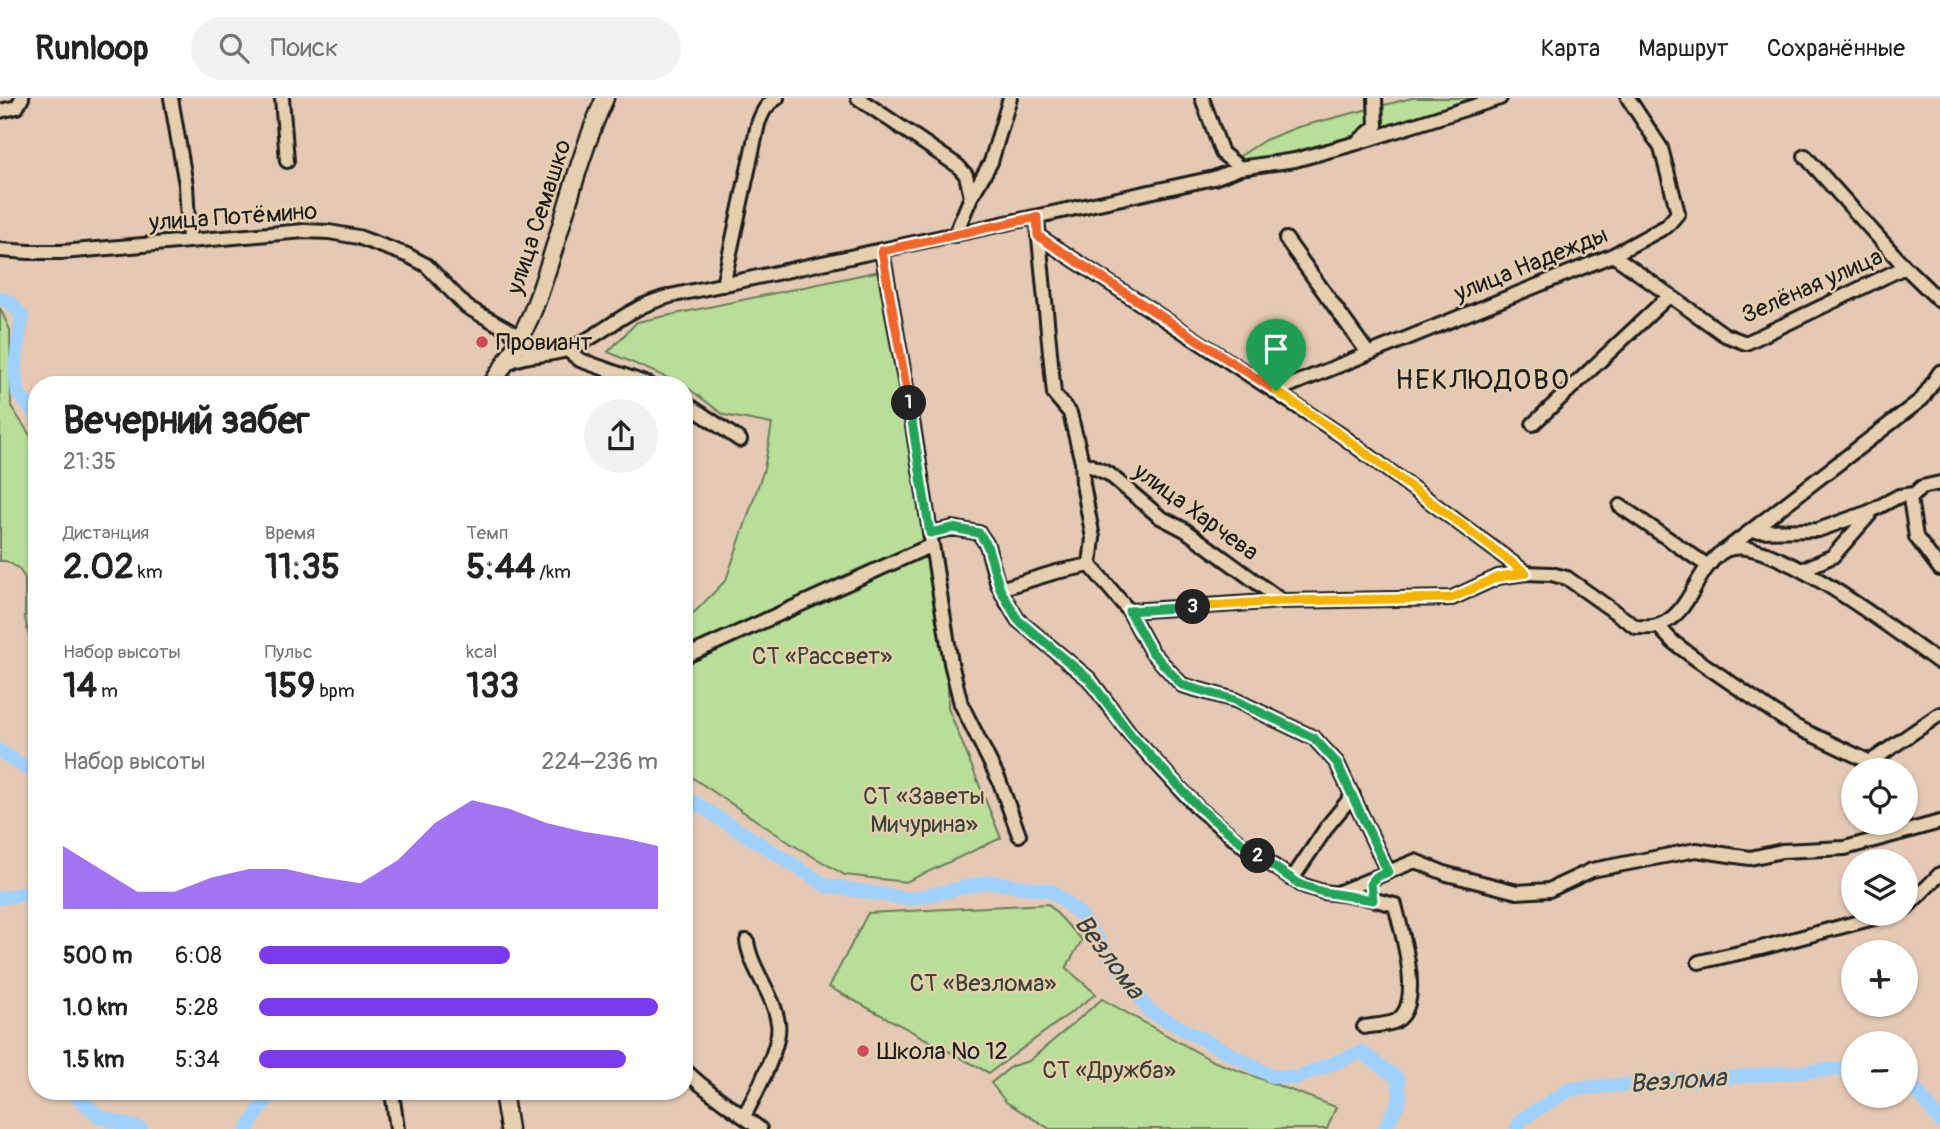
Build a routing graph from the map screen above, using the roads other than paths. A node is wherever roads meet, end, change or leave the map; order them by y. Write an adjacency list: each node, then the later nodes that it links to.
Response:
1 (22, 98): 12 (street)
2 (171, 98): 22 (street)
3 (282, 98): 15 (street)
4 (605, 98): 30 (main road, улица Семашко)
5 (777, 98): 27 (street)
6 (858, 98): 17 (street)
7 (1010, 98): 17 (street)
8 (1202, 98): 16 (street)
9 (1375, 98): 13 (street)
10 (1628, 98): 25 (street, улица Надежды)
11 (1496, 99): 13 (street)
12 (0, 111)
13 (1357, 142): 16 (street)
14 (1805, 156): 26 (street, Зелёная улица)
15 (287, 161)
16 (1240, 168): 18 (street)
17 (971, 197): 19 (street)
18 (1037, 217): 19 (street); 20 (street)
19 (956, 235): 24 (street)
20 (1038, 236): 38 (street); 42 (street)
21 (1286, 239): 32 (street)
22 (189, 240): 23 (street, улица Потёмино); 30 (street, улица Потёмино)
23 (0, 250)
24 (882, 251): 27 (street); 48 (street)
25 (1613, 254): 28 (street, Зелёная улица); 32 (street, улица Надежды)
26 (1905, 267): 28 (street, Зелёная улица); 29 (street)
27 (723, 285): 31 (street)
28 (1670, 295): 40 (street)
29 (1940, 301)
30 (521, 337): 33 (street); 34 (main road, улица Семашко)
31 (566, 350): 33 (street); 36 (street)
32 (1368, 353): 38 (street, улица Надежды)
33 (531, 355): 34 (street)
34 (506, 364): 35 (main road, улица Семашко)
35 (497, 376)
36 (625, 376)
37 (1939, 378): 47 (street)
38 (1276, 391): 54 (street)
39 (693, 408): 41 (street)
40 (1534, 424)
41 (740, 440)
42 (1082, 462): 50 (street); 56 (street, улица Харчева)
43 (1940, 482): 44 (street)
44 (1914, 494): 46 (street); 52 (street)
45 (1620, 506): 51 (street)
46 (1873, 510): 47 (street); 53 (street)
47 (1750, 531): 49 (street)
48 (931, 539): 55 (street); 59 (street); 64 (street)
49 (1724, 552): 51 (street); 53 (street)
50 (1090, 565): 55 (street); 57 (street)
51 (1708, 566): 58 (street)
52 (1940, 569)
53 (1802, 570): 60 (street)
54 (1526, 573): 56 (street); 58 (street)
55 (1000, 589): 67 (street)
56 (1282, 601): 57 (street)
57 (1129, 611): 62 (street)
58 (1658, 626): 61 (street)
59 (693, 653)
60 (1940, 663)
61 (1940, 714)
62 (1353, 795): 65 (street); 67 (street)
63 (1940, 822): 65 (street)
64 (1019, 835)
65 (1382, 874): 68 (street); 70 (street)
66 (1940, 874): 69 (street)
67 (1293, 879): 68 (street)
68 (1336, 893): 70 (street)
69 (1918, 896)
70 (1373, 900): 74 (street)
71 (1844, 926): 73 (street)
72 (747, 941): 78 (street)
73 (1699, 962)
74 (1364, 1027)
75 (693, 1077): 78 (street)
76 (393, 1100): 79 (street)
77 (504, 1100): 80 (main road)
78 (744, 1116): 81 (street)
79 (397, 1129)
80 (509, 1129)
81 (760, 1129)

